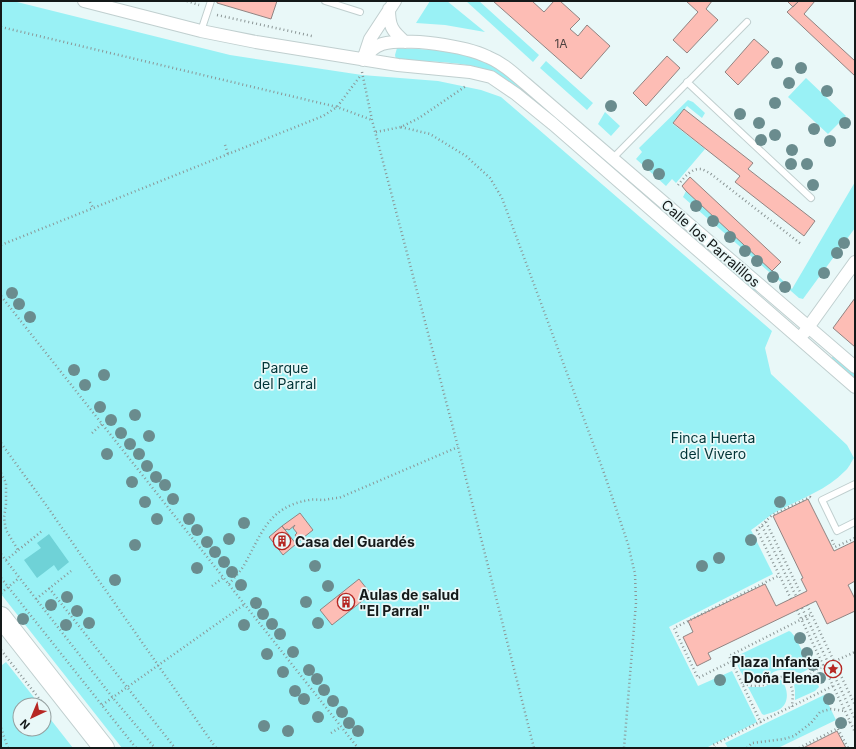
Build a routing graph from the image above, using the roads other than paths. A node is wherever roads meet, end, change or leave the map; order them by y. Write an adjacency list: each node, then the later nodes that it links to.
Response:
1 (84, 1): 7 (street)
2 (211, 1): 7 (lane)
3 (325, 1): 5 (lane)
4 (392, 5): 8 (street); 9 (street)
5 (360, 12)
6 (747, 22): 10 (lane)
7 (200, 31): 9 (street)
8 (405, 42): 9 (street, Calle los Parralillos); 12 (street, Calle los Parralillos)
9 (363, 60): 11 (street, Calle los Parralillos)
10 (687, 82): 12 (lane); 14 (lane)
11 (553, 124): 12 (street, Calle los Parralillos); 13 (street, Calle los Parralillos)
12 (613, 158): 13 (street); 17 (street, Calle los Parralillos)
13 (615, 180): 16 (street, Calle los Parralillos)
14 (811, 198)
15 (855, 262): 17 (street)
16 (732, 281): 17 (street); 18 (street, Calle los Parralillos)
17 (809, 327): 18 (street); 19 (street, Calle los Parralillos)
18 (800, 339): 20 (street, Calle los Parralillos)
19 (855, 367)
20 (855, 387)
21 (855, 484): 22 (lane)
22 (855, 522)
23 (1, 618): 24 (highway)
24 (104, 748)

